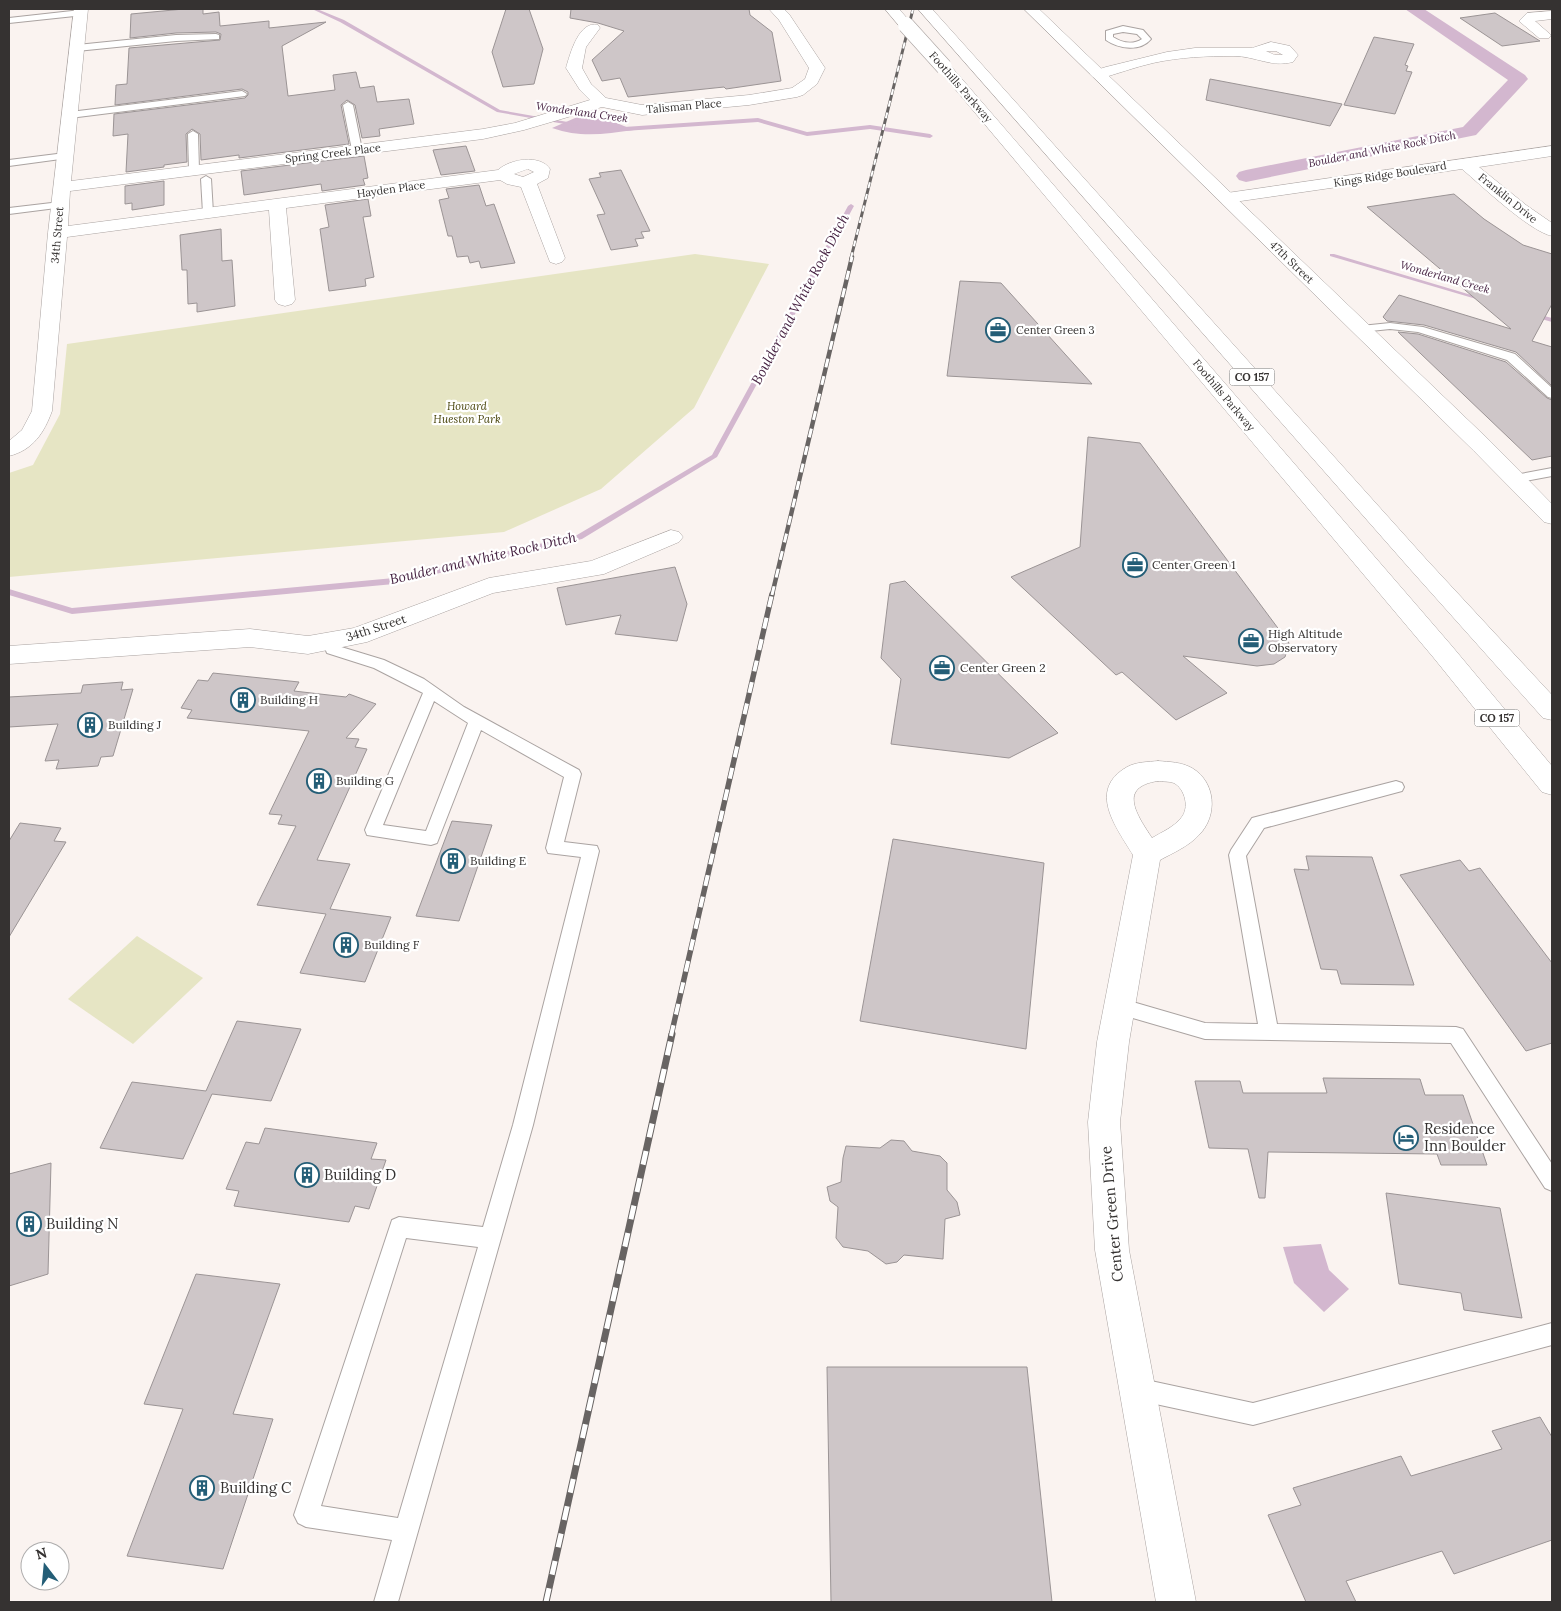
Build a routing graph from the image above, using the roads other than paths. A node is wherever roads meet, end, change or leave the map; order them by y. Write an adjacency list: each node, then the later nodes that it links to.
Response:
1 (776, 9): 15 (main road, Talisman Place)
2 (892, 9): 51 (main road, Foothills Parkway / CO 157, bridge)
3 (925, 9): 49 (main road, Foothills Parkway / CO 157)
4 (1031, 9): 13 (main road, 47th Street)
5 (81, 11): 7 (lane); 11 (main road, 34th Street)
6 (1552, 15): 9 (main road)
7 (9, 21)
8 (593, 28): 15 (main road)
9 (1544, 34)
10 (216, 37): 11 (lane)
11 (77, 48): 17 (main road, 34th Street)
12 (1257, 53): 13 (main road)
13 (1098, 74): 29 (main road, 47th Street)
14 (242, 94): 17 (lane)
15 (601, 102): 19 (main road, Spring Creek Place)
16 (348, 105): 19 (lane)
17 (70, 114): 21 (main road, 34th Street)
18 (193, 134): 25 (lane)
19 (357, 150): 25 (main road, Spring Creek Place)
20 (1552, 150): 23 (main road, Kings Ridge Boulevard)
21 (65, 156): 22 (lane); 28 (main road, 34th Street)
22 (9, 163)
23 (1465, 163): 26 (main road, Franklin Drive); 29 (main road, Kings Ridge Boulevard)
24 (1552, 167): 26 (main road, Kings Ridge Boulevard)
25 (200, 175): 28 (main road, Spring Creek Place); 33 (lane)
26 (1481, 178): 27 (main road, Kings Ridge Boulevard); 35 (main road, Franklin Drive)
27 (1462, 181)
28 (61, 196): 31 (lane); 36 (main road, 34th Street)
29 (1227, 198): 34 (main road, 47th Street)
30 (277, 204): 33 (main road, Hayden Place); 37 (main road, Hayden Place); 38 (main road)
31 (9, 211)
32 (1262, 211): 34 (main road)
33 (208, 214): 36 (main road, Hayden Place)
34 (1243, 214): 39 (main road, 47th Street)
35 (1552, 231)
36 (57, 233): 41 (main road, 34th Street)
37 (556, 258)
38 (285, 300)
39 (1361, 329): 40 (lane); 43 (main road, 47th Street)
40 (1552, 394)
41 (10, 449)
42 (1552, 472): 43 (lane)
43 (1515, 479): 44 (main road, 47th Street)
44 (1552, 517)
45 (671, 537): 46 (main road, 34th Street)
46 (329, 641): 47 (main road, 34th Street); 48 (lane)
47 (9, 655)
48 (431, 691): 50 (lane); 50 (lane)
49 (1552, 711)
50 (477, 721): 57 (lane)
51 (1552, 785)
52 (1396, 788): 55 (lane)
53 (1147, 854): 54 (main road, Center Green Drive)
54 (1119, 1006): 55 (lane); 59 (main road, Center Green Drive)
55 (1269, 1032): 56 (lane)
56 (1552, 1181)
57 (490, 1238): 60 (lane); 60 (lane)
58 (1552, 1334): 59 (lane)
59 (1137, 1389): 62 (main road, Center Green Drive)
60 (406, 1531): 61 (lane)
61 (386, 1602)
62 (1176, 1602)

